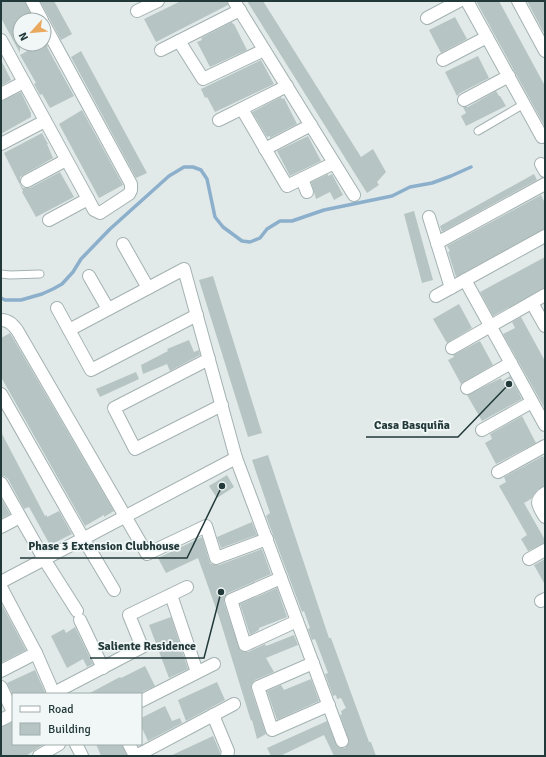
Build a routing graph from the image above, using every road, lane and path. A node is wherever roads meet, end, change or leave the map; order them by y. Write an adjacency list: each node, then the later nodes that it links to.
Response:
1 (32, 1): 8 (street)
2 (459, 1): 9 (street)
3 (467, 1): 10 (street)
4 (518, 1): 16 (street)
5 (154, 2): 7 (street)
6 (237, 6): 13 (street); 15 (street)
7 (137, 11)
8 (38, 12)
9 (427, 18)
10 (487, 37): 17 (street); 18 (street)
11 (52, 39): 39 (street)
12 (1, 41): 19 (street)
13 (179, 41): 14 (street); 15 (street)
14 (161, 50)
15 (264, 50): 20 (street)
16 (545, 51)
17 (443, 60)
18 (509, 76): 22 (street); 23 (street)
19 (24, 82): 21 (street); 26 (street)
20 (287, 86): 24 (street); 27 (street)
21 (1, 94)
22 (464, 100)
23 (524, 104): 28 (lane); 29 (street)
24 (242, 109): 25 (street); 31 (street)
25 (219, 120)
26 (45, 121): 30 (street); 32 (street)
27 (311, 125): 31 (street); 33 (street)
28 (478, 131)
29 (545, 135)
30 (1, 144)
31 (265, 149): 34 (street)
32 (66, 160): 35 (street); 39 (street)
33 (334, 163): 34 (street); 38 (street)
34 (302, 179): 37 (street)
35 (27, 181)
36 (545, 184): 43 (street)
37 (307, 192)
38 (354, 195)
39 (88, 199): 41 (street)
40 (429, 217): 43 (street)
41 (49, 220)
42 (545, 236): 48 (street)
43 (437, 243): 50 (street)
44 (123, 244): 49 (street)
45 (1, 274): 46 (lane)
46 (40, 274)
47 (90, 276): 55 (street)
48 (465, 280): 50 (street); 58 (street)
49 (148, 288): 55 (street); 56 (street)
50 (451, 288): 52 (street)
51 (545, 295): 53 (street)
52 (436, 296)
53 (532, 303): 58 (street); 59 (street)
54 (57, 308): 60 (street)
55 (108, 309): 60 (street)
56 (197, 315): 60 (street); 62 (street)
57 (1, 320): 75 (street)
58 (490, 326): 61 (street); 63 (street)
59 (545, 326)
60 (69, 330)
61 (452, 348)
62 (209, 359): 67 (street); 67 (street)
63 (511, 363): 64 (street); 66 (street)
64 (467, 388)
65 (1, 394): 79 (street)
66 (532, 402): 68 (street); 69 (street)
67 (222, 405): 71 (street)
68 (545, 425)
69 (482, 430)
70 (545, 446): 72 (street)
71 (236, 458): 75 (street); 80 (street)
72 (498, 472)
73 (1, 483): 76 (street)
74 (545, 493): 77 (street)
75 (125, 516): 79 (street); 80 (street)
76 (20, 517): 78 (street); 82 (street)
77 (545, 518)
78 (1, 527)
79 (83, 538): 82 (street); 88 (street)
80 (267, 538): 84 (street)
81 (545, 550): 83 (street)
82 (44, 559): 85 (street); 94 (street)
83 (529, 559)
84 (281, 578): 90 (street); 90 (street)
85 (1, 582)
86 (1, 587): 91 (street)
87 (187, 587): 89 (street)
88 (114, 590)
89 (171, 595): 94 (street); 96 (street)
90 (297, 621): 92 (street)
91 (36, 653): 95 (street); 98 (street)
92 (313, 663): 102 (street); 102 (street)
93 (214, 664): 96 (street)
94 (103, 668): 99 (street)
95 (1, 671)
96 (197, 672): 100 (street)
97 (1, 688): 103 (street)
98 (53, 693)
99 (55, 693)
100 (142, 700)
101 (234, 704): 105 (street)
102 (329, 705): 107 (street)
103 (12, 711)
104 (12, 714): 106 (street)
105 (213, 715): 113 (street); 114 (street)
106 (1, 720)
107 (342, 741)
108 (57, 745): 111 (street)
109 (76, 745): 112 (street)
110 (130, 745): 113 (street)
111 (39, 756)
112 (82, 756)
113 (136, 756)
114 (227, 756)

